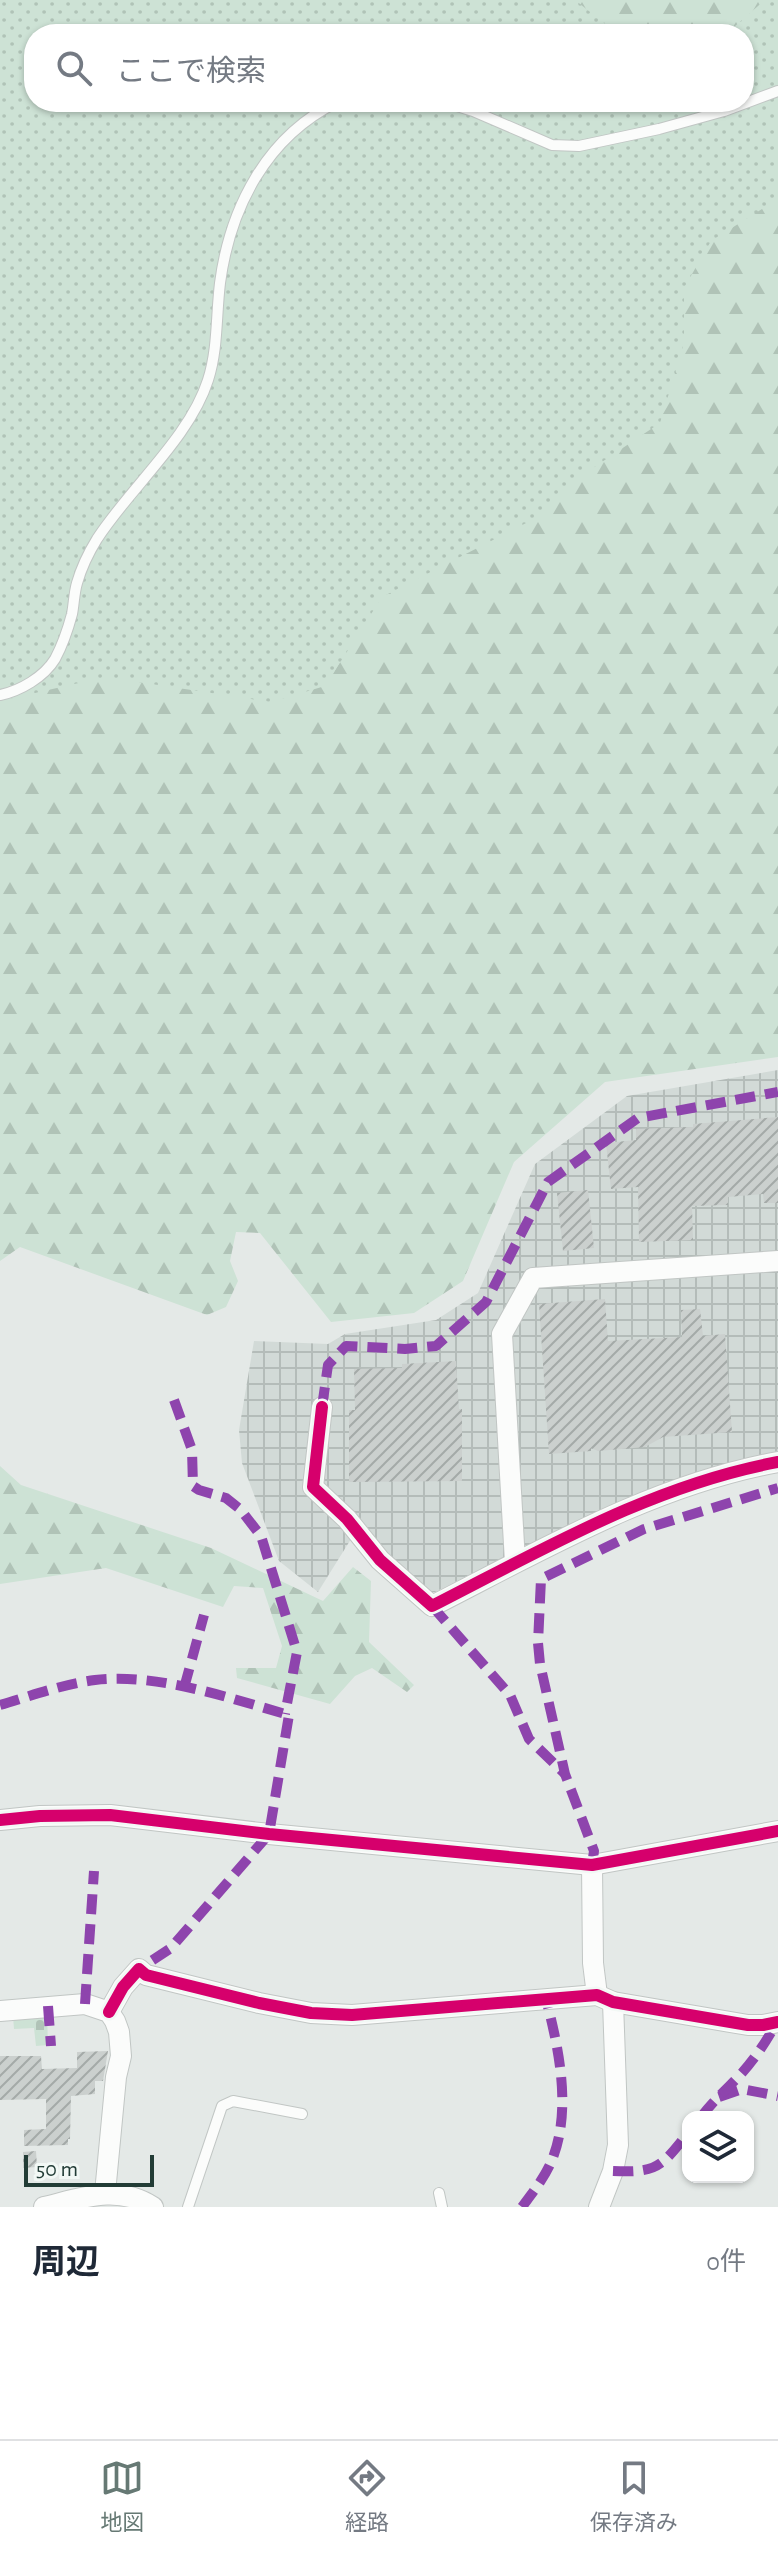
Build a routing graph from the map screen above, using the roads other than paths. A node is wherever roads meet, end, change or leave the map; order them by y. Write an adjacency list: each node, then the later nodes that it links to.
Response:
1 (778, 91): 2 (lane)
2 (754, 99)
3 (317, 112): 6 (lane)
4 (475, 112): 5 (lane)
5 (713, 112)
6 (0, 695)
7 (778, 1261): 10 (street)
8 (322, 1407): 10 (street)
9 (778, 1462): 10 (street)
10 (515, 1562)
11 (0, 1820): 13 (street)
12 (778, 1831): 13 (street)
13 (592, 1865): 14 (street)
14 (605, 1999): 16 (street); 17 (street); 25 (street)
15 (0, 2011): 16 (street)
16 (109, 2012): 19 (street)
17 (778, 2022)
18 (302, 2114): 23 (lane)
19 (105, 2193): 21 (street); 22 (street)
20 (439, 2193): 24 (lane)
21 (44, 2207)
22 (153, 2207)
23 (188, 2207)
24 (442, 2207)
25 (599, 2207)

